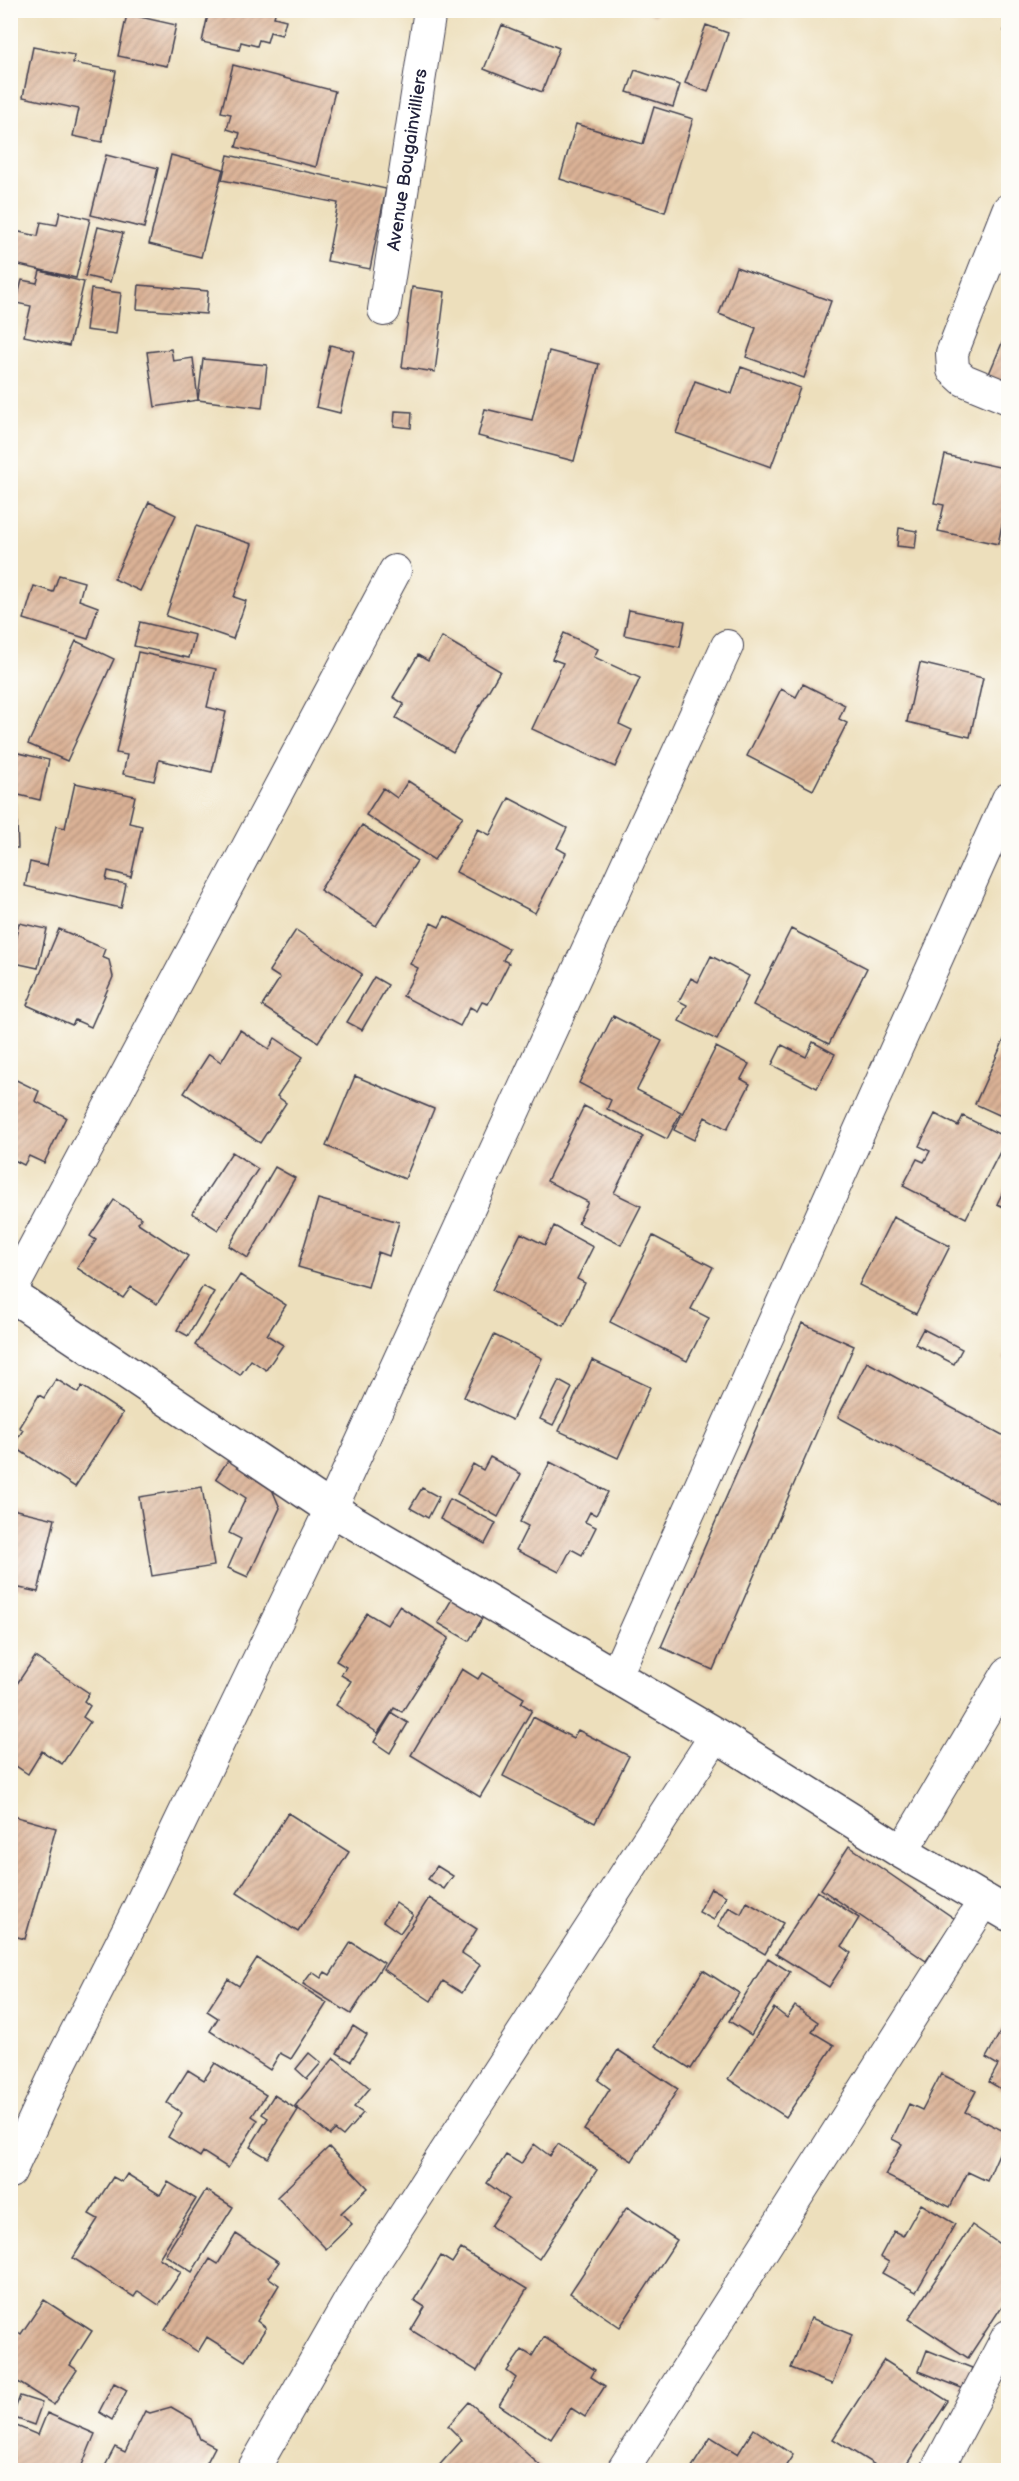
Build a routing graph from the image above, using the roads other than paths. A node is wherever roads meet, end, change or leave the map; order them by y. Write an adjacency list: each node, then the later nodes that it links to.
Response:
1 (430, 10): 3 (street, Avenue Bougainvilliers)
2 (1008, 210): 4 (street)
3 (384, 310)
4 (1008, 398)
5 (395, 571): 8 (street)
6 (727, 646): 9 (street)
7 (1008, 799): 11 (street)
8 (10, 1294): 9 (street)
9 (331, 1509): 11 (street); 15 (street)
10 (1008, 1673): 13 (street)
11 (616, 1675): 12 (street)
12 (716, 1735): 13 (street); 17 (street)
13 (902, 1852): 14 (street)
14 (997, 1907): 18 (street)
15 (10, 2172)
16 (1008, 2336): 19 (street)
17 (253, 2470)
18 (623, 2470)
19 (937, 2470)

